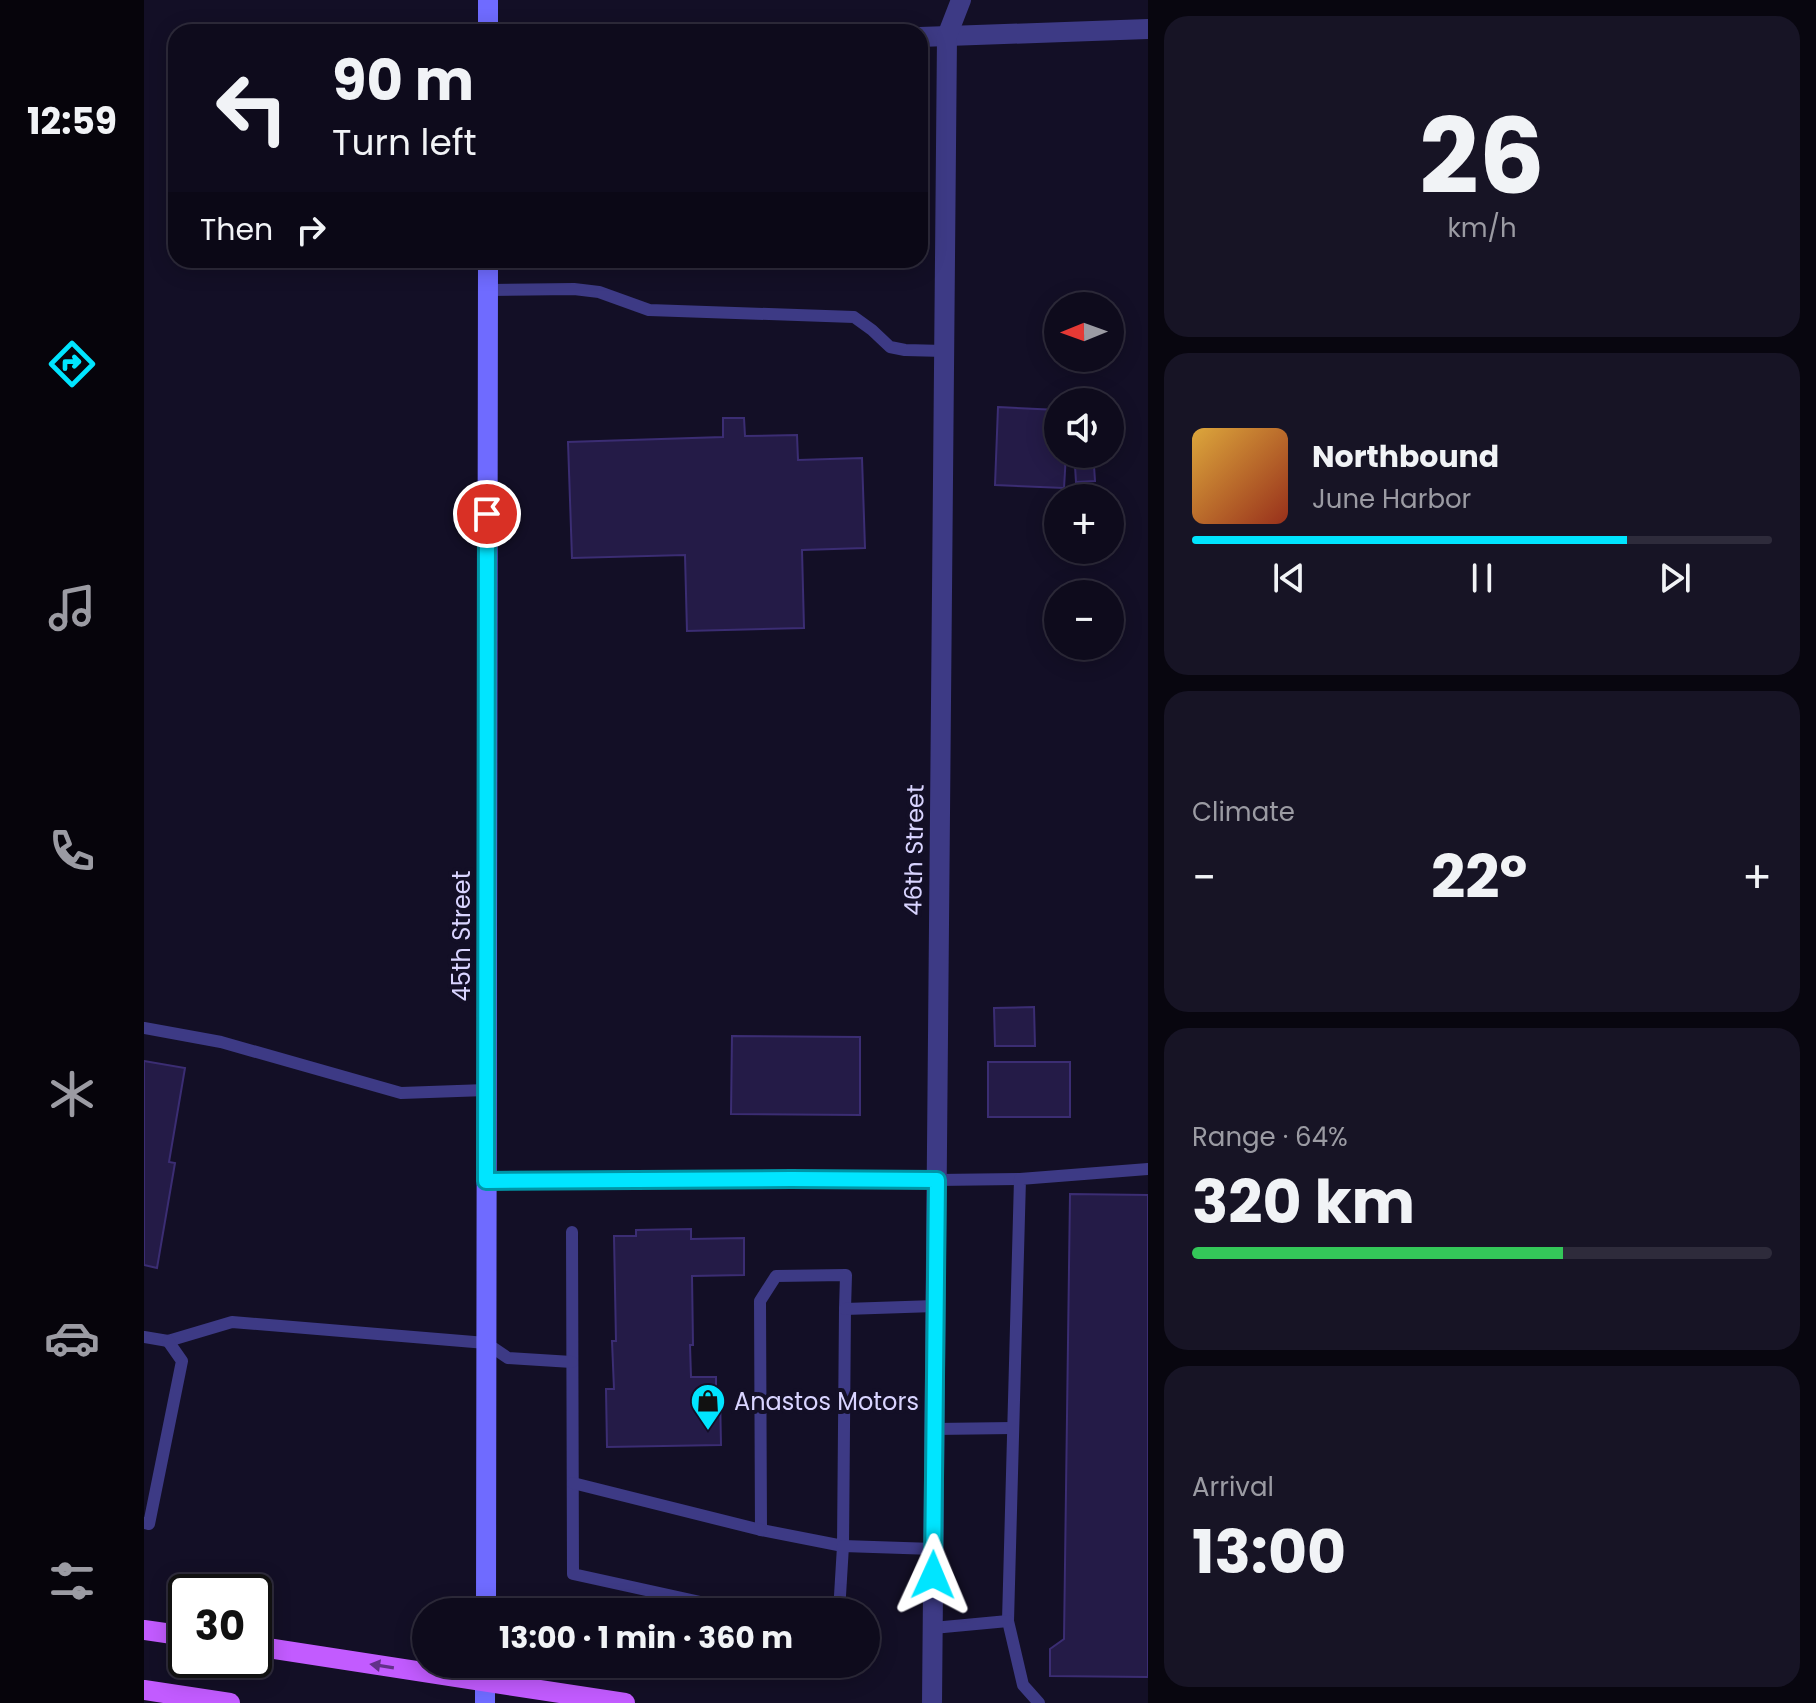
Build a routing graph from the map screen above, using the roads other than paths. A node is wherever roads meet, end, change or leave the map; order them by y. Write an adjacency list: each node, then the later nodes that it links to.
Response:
1 (488, 0): 3 (street)
2 (961, 0): 5 (street, 46th Street)
3 (488, 24)
4 (1148, 29): 5 (street)
5 (947, 36): 6 (street); 9 (street, 46th Street)
6 (928, 37)
7 (488, 268): 8 (street, 45th Street)
8 (488, 290): 9 (lane); 11 (street, 45th Street)
9 (944, 351): 14 (street, 46th Street)
10 (144, 1028): 11 (lane)
11 (486, 1090): 15 (street, 45th Street)
12 (1148, 1169): 13 (lane)
13 (1020, 1179): 14 (lane); 23 (lane)
14 (937, 1180): 15 (lane); 17 (street, 46th Street)
15 (486, 1181): 21 (street, 45th Street)
16 (572, 1232): 22 (lane)
17 (935, 1306): 18 (lane); 24 (street, 46th Street)
18 (845, 1309): 27 (lane); 28 (lane)
19 (144, 1337): 20 (lane)
20 (168, 1341): 21 (lane); 26 (lane)
21 (486, 1343): 22 (lane); 30 (street, 45th Street)
22 (572, 1362): 25 (lane)
23 (1013, 1428): 24 (lane); 33 (lane)
24 (935, 1429): 29 (street, 46th Street)
25 (573, 1483): 27 (lane); 31 (lane)
26 (144, 1523)
27 (761, 1530): 28 (lane)
28 (843, 1546): 29 (lane); 32 (lane)
29 (934, 1549): 34 (street, 46th Street)
30 (486, 1598)
31 (682, 1598)
32 (840, 1598)
33 (1008, 1621): 34 (lane); 46 (lane)
34 (933, 1628): 45 (street, 46th Street)
35 (144, 1630): 36 (main road)
36 (168, 1633)
37 (272, 1648): 38 (main road, one-way to 37)
38 (412, 1664)
39 (485, 1678): 43 (street)
40 (508, 1678): 44 (main road)
41 (144, 1690): 42 (main road)
42 (230, 1703)
43 (485, 1703)
44 (625, 1703)
45 (932, 1703)
46 (1039, 1703)

